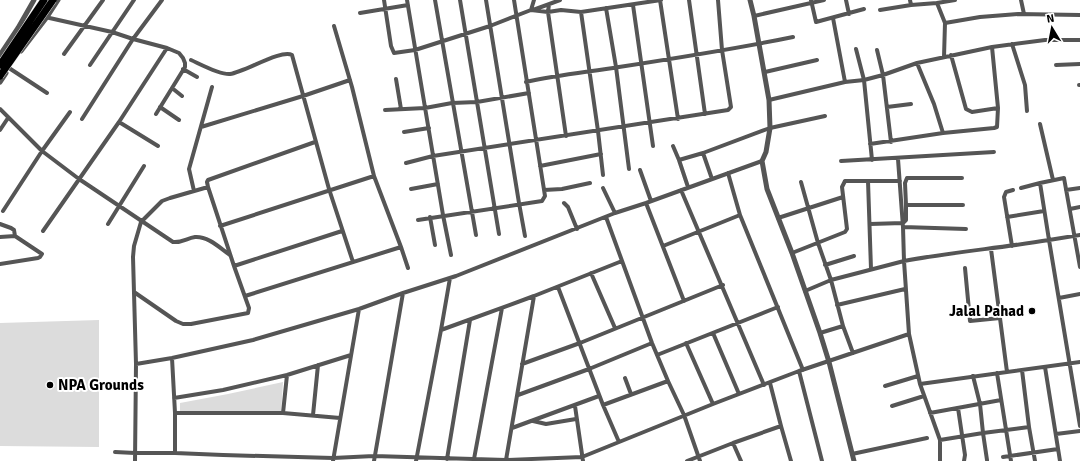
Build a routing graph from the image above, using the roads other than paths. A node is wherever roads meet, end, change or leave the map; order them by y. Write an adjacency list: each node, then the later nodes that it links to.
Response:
1 (34, 0): 36 (street)
2 (44, 0): 76 (highway, bridge)
3 (53, 0): 86 (highway, bridge)
4 (58, 0): 45 (street)
5 (103, 0): 48 (street)
6 (134, 0): 51 (street)
7 (162, 0): 54 (street)
8 (384, 0): 32 (street)
9 (435, 0): 56 (street)
10 (460, 0): 52 (street)
11 (486, 0): 50 (street)
12 (514, 0): 43 (street)
13 (534, 0): 34 (street)
14 (560, 0): 28 (street)
15 (660, 0): 29 (street); 70 (street)
16 (689, 0): 66 (street)
17 (718, 0): 63 (street)
18 (750, 0): 44 (street)
19 (794, 0): 30 (street)
20 (824, 0): 25 (street)
21 (846, 0): 40 (street)
22 (955, 0): 27 (street)
23 (1021, 0): 41 (street)
24 (408, 2): 32 (street); 62 (street)
25 (811, 2): 30 (street); 46 (street)
26 (911, 2): 27 (street); 35 (street)
27 (936, 3): 47 (street)
28 (549, 4): 34 (street); 37 (street)
29 (633, 5): 31 (street); 74 (street)
30 (796, 6): 44 (street)
31 (606, 8): 38 (street); 80 (street)
32 (386, 9): 39 (street); 62 (street)
33 (864, 9): 40 (street)
34 (531, 10): 37 (street); 43 (street)
35 (880, 10)
36 (28, 12): 45 (street); 67 (street)
37 (548, 12): 38 (street); 84 (street)
38 (581, 12): 82 (street)
39 (360, 13)
40 (849, 14): 46 (street)
41 (1024, 14): 42 (street); 47 (street)
42 (1080, 14)
43 (517, 15): 50 (street); 92 (street)
44 (754, 16): 57 (street)
45 (47, 17): 48 (street); 79 (street)
46 (833, 18): 93 (street)
47 (945, 23): 69 (street)
48 (85, 25): 51 (street); 65 (street)
49 (334, 26): 89 (street)
50 (490, 26): 52 (street); 100 (street)
51 (112, 32): 54 (street); 77 (street)
52 (466, 34): 56 (street); 102 (street)
53 (793, 37): 57 (street)
54 (133, 39): 60 (street); 118 (street)
55 (1080, 40): 58 (street)
56 (441, 41): 62 (street); 103 (street)
57 (760, 44): 63 (street); 83 (street)
58 (1012, 44): 59 (street); 112 (street)
59 (992, 47): 68 (street); 108 (street)
60 (167, 48): 81 (street); 121 (street)
61 (856, 49): 90 (street)
62 (416, 50): 107 (street)
63 (722, 50): 66 (street); 115 (street)
64 (876, 50): 85 (street)
65 (64, 54)
66 (698, 54): 70 (street); 115 (street)
67 (0, 55)
68 (951, 55): 69 (street); 108 (street)
69 (944, 57): 73 (street)
70 (670, 59): 74 (street); 119 (street)
71 (191, 60): 99 (street)
72 (817, 60): 83 (street)
73 (917, 63): 85 (street); 131 (street)
74 (642, 64): 80 (street); 122 (street)
75 (1080, 64): 78 (street)
76 (0, 65)
77 (90, 65)
78 (1056, 65)
79 (9, 68): 91 (street); 96 (street)
80 (616, 68): 82 (street); 125 (street)
81 (183, 69): 87 (street); 95 (street)
82 (589, 70): 84 (street); 129 (street)
83 (765, 72): 101 (street)
84 (558, 75): 92 (street); 132 (street)
85 (883, 75): 90 (street); 106 (street)
86 (0, 76)
87 (197, 77)
88 (396, 79): 110 (street)
89 (350, 80): 99 (street); 160 (street)
90 (864, 80): 93 (street); 137 (street)
91 (0, 82)
92 (526, 82): 97 (street)
93 (845, 82): 101 (street)
94 (212, 87): 124 (street)
95 (172, 88): 98 (street); 105 (street)
96 (46, 93)
97 (529, 93): 100 (street); 133 (street)
98 (182, 96)
99 (303, 96): 124 (street); 134 (street)
100 (502, 97): 102 (street); 136 (street)
101 (769, 100): 127 (street)
102 (477, 102): 103 (street); 141 (street)
103 (452, 103): 107 (street); 143 (street)
104 (911, 104): 106 (street)
105 (160, 107): 114 (street); 120 (street)
106 (887, 107): 135 (street)
107 (425, 108): 110 (street); 126 (street)
108 (998, 108): 131 (street)
109 (0, 109): 117 (street)
110 (401, 109): 111 (street)
111 (385, 110)
112 (1028, 111)
113 (70, 112): 142 (street)
114 (156, 114)
115 (705, 114): 119 (street)
116 (825, 116): 127 (street)
117 (8, 118): 128 (street); 142 (street)
118 (82, 119)
119 (678, 119): 122 (street)
120 (178, 120)
121 (119, 122): 138 (street); 162 (street)
122 (651, 122): 125 (street); 139 (street)
123 (1040, 124): 164 (street)
124 (201, 127): 182 (street)
125 (623, 127): 129 (street); 156 (street)
126 (429, 128): 130 (street); 147 (street)
127 (770, 128): 145 (street); 150 (street)
128 (0, 130)
129 (598, 131): 132 (street); 146 (street)
130 (404, 132)
131 (943, 133): 135 (street)
132 (566, 136): 133 (street)
133 (536, 140): 136 (street); 155 (street)
134 (315, 142): 171 (street); 177 (street)
135 (891, 142): 137 (street)
136 (509, 144): 141 (street); 185 (street)
137 (870, 144): 151 (street)
138 (158, 146)
139 (654, 146)
140 (673, 146): 149 (street)
141 (485, 148): 143 (street); 191 (street)
142 (42, 151): 162 (street); 195 (street)
143 (461, 152): 147 (street); 196 (street)
144 (994, 152): 148 (street)
145 (703, 153): 149 (street); 163 (street)
146 (601, 154): 155 (street); 159 (street)
147 (433, 156): 153 (street); 170 (street)
148 (898, 159): 151 (street); 166 (street)
149 (679, 160): 172 (street)
150 (762, 160): 158 (street); 204 (street)
151 (872, 160): 152 (street)
152 (841, 161)
153 (406, 163)
154 (144, 166): 190 (street)
155 (540, 166): 178 (street)
156 (629, 168)
157 (640, 170): 184 (street)
158 (728, 173): 163 (street); 200 (street)
159 (603, 175)
160 (374, 176): 177 (street); 228 (street)
161 (962, 178): 188 (street)
162 (79, 179): 190 (street); 214 (street)
163 (712, 179): 172 (street)
164 (1053, 180): 169 (street); 181 (street)
165 (868, 181): 166 (street); 183 (street); 209 (street)
166 (900, 181): 210 (street)
167 (801, 182): 193 (street)
168 (590, 183): 178 (street)
169 (1040, 183): 174 (street); 197 (street)
170 (438, 184): 176 (street); 199 (street)
171 (208, 187): 182 (street); 211 (street)
172 (688, 187): 179 (street)
173 (603, 188): 198 (street)
174 (1021, 188)
175 (1080, 188): 181 (street)
176 (411, 189)
177 (329, 190): 211 (street); 215 (street)
178 (544, 190): 185 (street)
179 (681, 190): 184 (street); 216 (street)
180 (1013, 190): 202 (street)
181 (1066, 190): 194 (street)
182 (194, 191): 206 (street)
183 (843, 197): 193 (street); 224 (street)
184 (651, 201): 187 (street)
185 (519, 203): 191 (street); 221 (street)
186 (564, 203): 212 (street)
187 (646, 203): 198 (street); 226 (street)
188 (906, 205): 189 (street); 210 (street)
189 (963, 205)
190 (119, 206): 206 (street); 208 (street)
191 (494, 207): 196 (street); 217 (street)
192 (1080, 207): 194 (street)
193 (808, 208): 204 (street); 224 (street)
194 (1070, 210): 218 (street)
195 (3, 211)
196 (471, 211): 199 (street); 220 (street)
197 (1044, 211): 202 (street); 223 (street)
198 (615, 213): 201 (street)
199 (443, 215): 203 (street); 231 (street)
200 (740, 215): 216 (street); 259 (street)
201 (606, 217): 212 (street); 234 (street)
202 (1007, 217): 227 (street)
203 (430, 218): 205 (street); 225 (street)
204 (778, 218): 230 (street)
205 (418, 220)
206 (141, 222): 232 (street); 251 (street)
207 (0, 224): 219 (street)
208 (108, 224)
209 (870, 224): 210 (street); 243 (street)
210 (903, 225): 213 (street); 235 (street)
211 (220, 226): 232 (street)
212 (577, 229): 245 (street)
213 (966, 229)
214 (43, 231)
215 (342, 231): 236 (street); 239 (street)
216 (699, 231): 226 (street); 247 (street)
217 (499, 234)
218 (1078, 235): 223 (street); 240 (street)
219 (15, 236): 222 (street); 237 (street)
220 (476, 236)
221 (525, 236)
222 (0, 237)
223 (1049, 240): 227 (street); 256 (street)
224 (818, 243): 230 (street); 238 (street)
225 (435, 245)
226 (663, 246): 257 (street)
227 (1012, 246): 229 (street)
228 (401, 247): 236 (street); 241 (street)
229 (992, 249): 235 (street); 263 (street)
230 (792, 253): 250 (street)
231 (451, 254)
232 (230, 255): 239 (street)
233 (854, 256): 238 (street)
234 (622, 261): 244 (street); 262 (street)
235 (904, 261): 243 (street); 249 (street)
236 (353, 262): 254 (street)
237 (0, 264)
238 (825, 265): 246 (street)
239 (234, 266): 254 (street)
240 (1080, 267)
241 (408, 268)
242 (965, 268): 263 (street)
243 (871, 269): 246 (street)
244 (592, 273): 248 (street); 267 (street)
245 (450, 278): 252 (street); 268 (street)
246 (831, 280): 250 (street); 258 (street)
247 (723, 285): 257 (street); 265 (street)
248 (558, 287): 255 (street); 272 (street)
249 (905, 289): 258 (street); 271 (street)
250 (805, 291): 270 (street)
251 (134, 292): 254 (street); 282 (street)
252 (403, 293): 261 (street); 344 (street)
253 (1080, 294): 256 (street)
254 (245, 296)
255 (534, 296): 260 (street); 283 (street)
256 (1059, 298): 281 (street)
257 (684, 300): 262 (street)
258 (837, 305): 266 (street)
259 (778, 307): 265 (street); 288 (street)
260 (502, 308): 264 (street); 347 (street)
261 (359, 309): 276 (street); 278 (street)
262 (644, 318): 267 (street); 273 (street)
263 (1000, 318): 289 (street)
264 (470, 320): 268 (street); 346 (street)
265 (738, 323): 269 (street); 298 (street)
266 (844, 326): 270 (street); 275 (street)
267 (615, 328): 272 (street)
268 (441, 330): 345 (street)
269 (713, 333): 274 (street); 301 (street)
270 (820, 333): 279 (street)
271 (909, 334): 275 (street); 292 (street)
272 (580, 343): 283 (street); 286 (street)
273 (652, 343): 277 (street); 286 (street)
274 (686, 343): 277 (street); 307 (street)
275 (854, 353): 279 (street)
276 (352, 355): 284 (street); 318 (street)
277 (657, 355): 295 (street)
278 (172, 358): 282 (street); 305 (street)
279 (829, 362): 288 (street); 339 (street)
280 (1080, 362): 281 (street)
281 (1070, 363): 285 (street); 322 (street)
282 (136, 364): 337 (street)
283 (522, 364): 302 (street)
284 (318, 365): 291 (street); 316 (street)
285 (1045, 367): 287 (street); 328 (street)
286 (589, 369): 302 (street); 303 (street)
287 (1022, 370): 289 (street); 323 (street)
288 (801, 371): 296 (street); 357 (street)
289 (1006, 372): 290 (street)
290 (997, 373): 293 (street); 306 (street)
291 (287, 376): 305 (street); 314 (street)
292 (918, 376): 297 (street); 299 (street)
293 (974, 376): 297 (street); 308 (street)
294 (625, 378): 300 (street)
295 (668, 381): 300 (street); 317 (street)
296 (770, 383): 298 (street); 321 (street)
297 (920, 384): 304 (street)
298 (764, 385): 301 (street)
299 (885, 386)
300 (631, 394): 309 (street)
301 (739, 394): 307 (street)
302 (518, 395): 324 (street)
303 (600, 396): 309 (street); 310 (street)
304 (924, 396): 311 (street); 315 (street)
305 (174, 398): 313 (street)
306 (1000, 400): 308 (street); 325 (street)
307 (713, 404): 317 (street)
308 (980, 404): 312 (street); 327 (street)
309 (603, 405): 332 (street)
310 (575, 406): 319 (street); 320 (street)
311 (892, 406)
312 (958, 408): 315 (street); 329 (street)
313 (175, 413): 314 (street); 336 (street)
314 (283, 413): 316 (street)
315 (930, 413): 331 (street)
316 (313, 415): 318 (street)
317 (684, 415): 332 (street); 349 (street)
318 (340, 418): 343 (street)
319 (576, 419): 320 (street); 348 (street)
320 (533, 421): 324 (street)
321 (781, 426): 333 (street); 356 (street)
322 (1080, 426)
323 (1029, 427): 325 (street); 338 (street)
324 (512, 428): 350 (street)
325 (1006, 430): 327 (street); 341 (street)
326 (1080, 431): 328 (street)
327 (984, 433): 329 (street); 351 (street)
328 (1056, 434): 334 (street)
329 (963, 436): 331 (street); 360 (street)
330 (927, 438): 339 (street)
331 (940, 440): 359 (street)
332 (619, 442): 348 (street)
333 (733, 443): 349 (street); 355 (street)
334 (1058, 449): 338 (street); 363 (street)
335 (115, 452): 337 (street)
336 (175, 452): 337 (street); 340 (street)
337 (135, 453): 352 (street)
338 (1033, 453): 341 (street); 362 (street)
339 (852, 454): 358 (street)
340 (223, 455): 343 (street); 353 (street)
341 (1010, 456): 342 (street); 361 (street)
342 (1003, 457)
343 (333, 459): 344 (street)
344 (374, 459): 345 (street)
345 (416, 459): 346 (street)
346 (447, 459): 347 (street)
347 (474, 459): 350 (street)
348 (582, 459): 350 (street)
349 (699, 459): 354 (street)
350 (506, 460)
351 (987, 460)
352 (135, 461)
353 (223, 461)
354 (687, 461)
355 (741, 461)
356 (791, 461)
357 (822, 461)
358 (854, 461)
359 (940, 461)
360 (964, 461)
361 (1011, 461)
362 (1035, 461)
363 (1060, 461)

